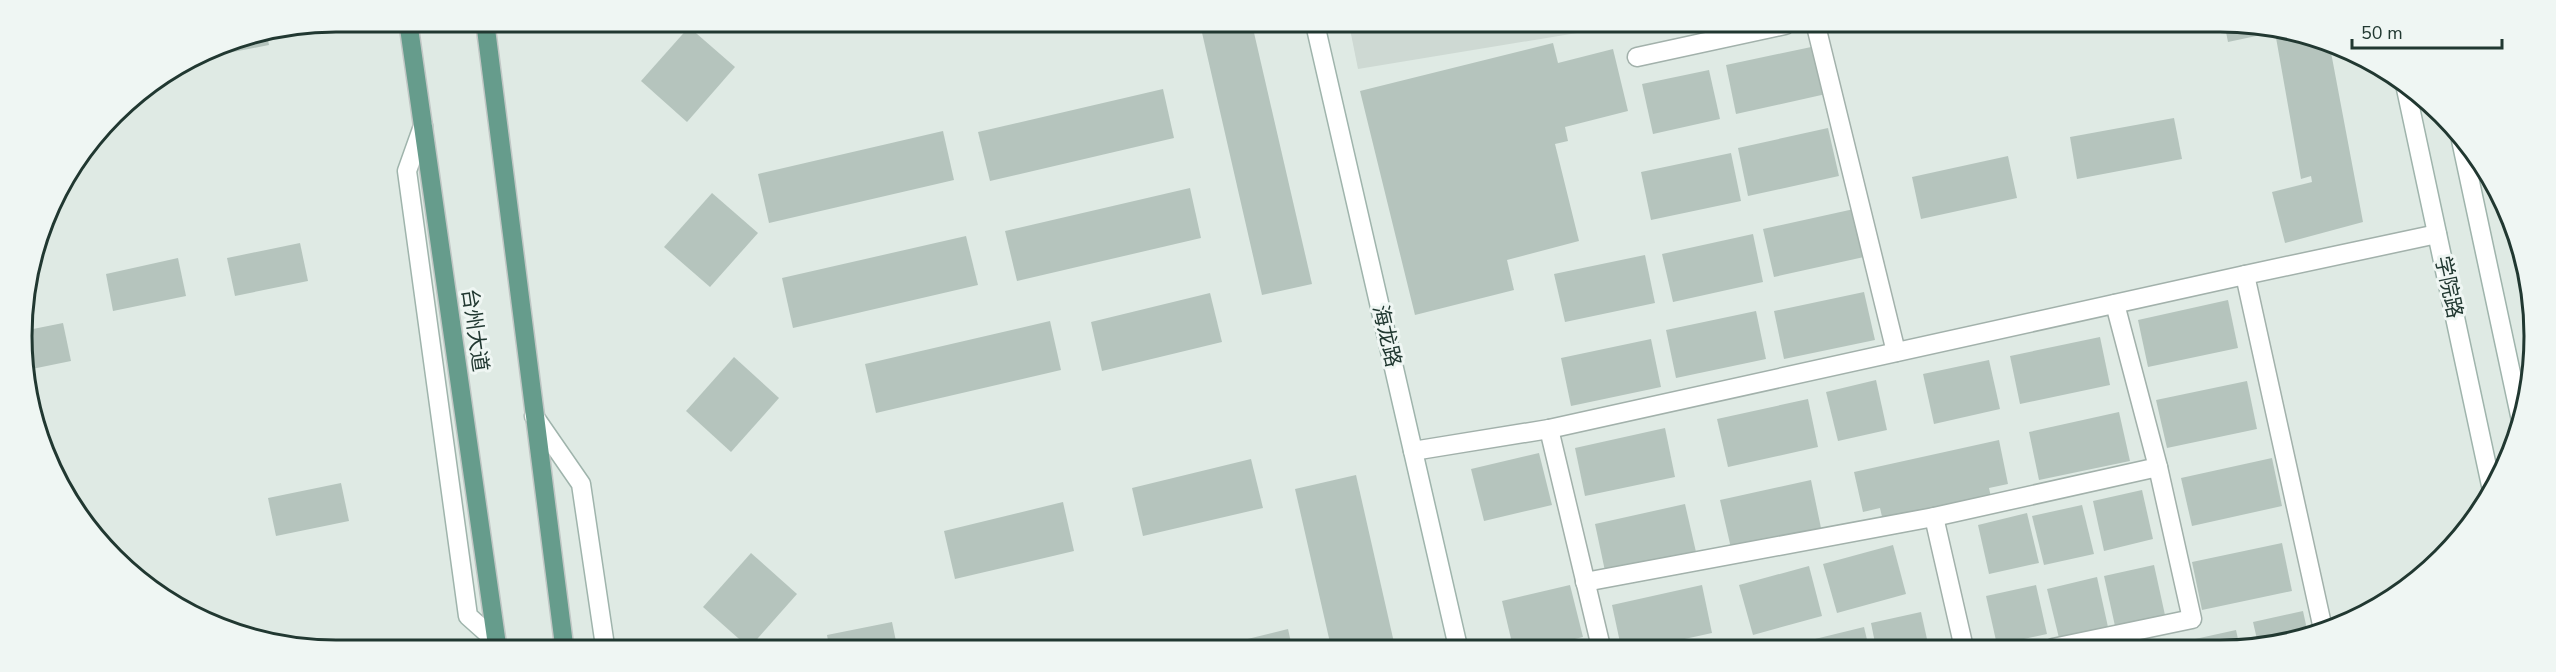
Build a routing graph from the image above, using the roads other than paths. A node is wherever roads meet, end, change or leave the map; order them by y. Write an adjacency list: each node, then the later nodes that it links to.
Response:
1 (410, 32): 22 (main road, 台州大道)
2 (486, 32): 14 (main road)
3 (1318, 32): 16 (street, 海龙路)
4 (1756, 32): 6 (street)
5 (1817, 32): 12 (street)
6 (1637, 57)
7 (2408, 96): 9 (street, 学院路)
8 (2464, 154): 13 (street, 学院路)
9 (2437, 234): 10 (street); 18 (street, 学院路)
10 (2245, 275): 11 (street); 21 (street)
11 (2115, 304): 12 (street); 17 (street)
12 (1896, 352): 15 (street)
13 (2517, 402)
14 (534, 416): 23 (main road); 24 (street)
15 (1548, 429): 16 (street); 20 (street)
16 (1413, 451): 25 (street, 海龙路)
17 (2158, 467): 19 (street); 28 (street)
18 (2489, 478)
19 (1934, 518): 20 (street); 27 (street)
20 (1586, 582): 26 (street)
21 (2323, 622)
22 (497, 640)
23 (563, 640)
24 (604, 640)
25 (1456, 640)
26 (1599, 640)
27 (1962, 640)
28 (2091, 640)

